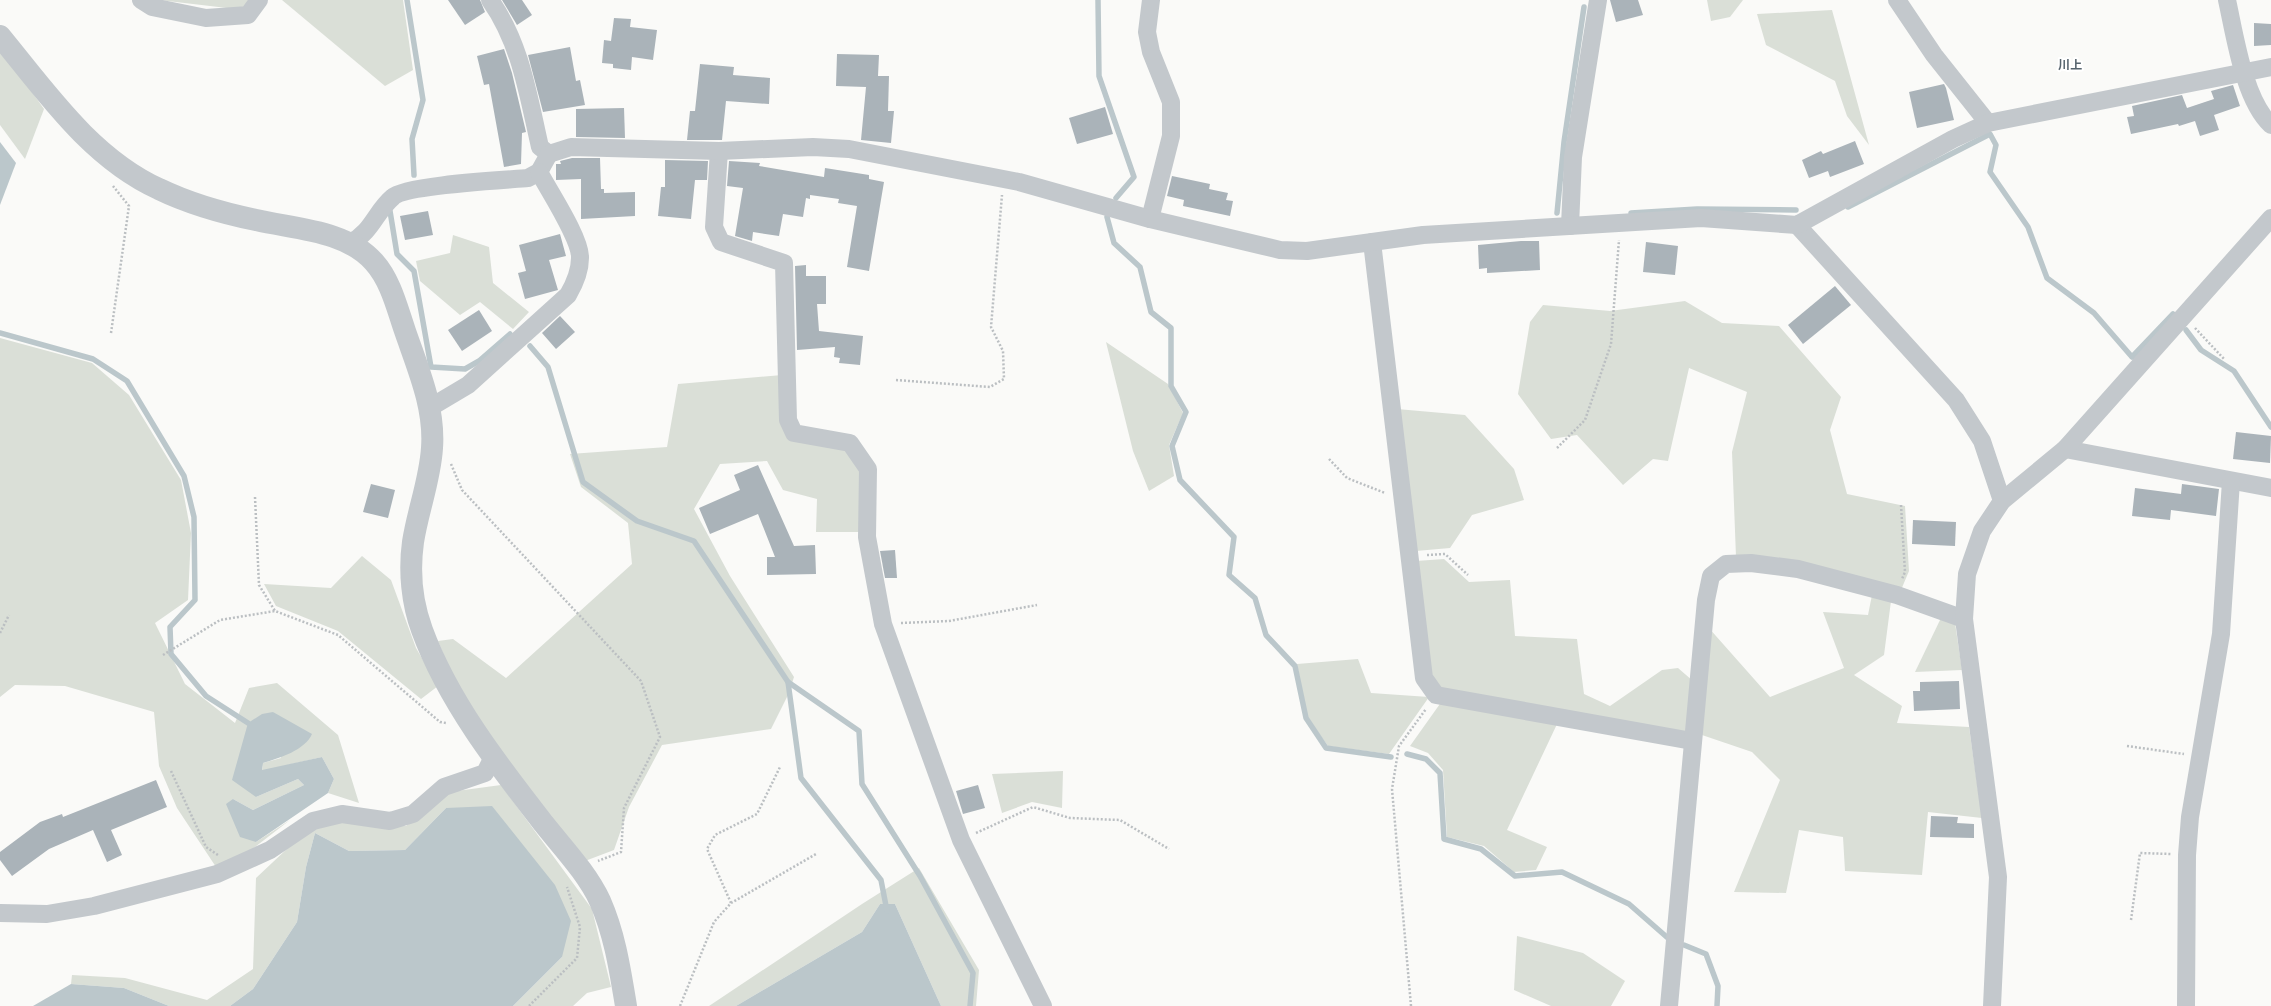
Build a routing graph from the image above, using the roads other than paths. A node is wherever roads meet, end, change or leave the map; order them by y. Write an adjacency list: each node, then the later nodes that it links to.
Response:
1 (141, 0): 2 (street)
2 (259, 0)
3 (490, 0): 14 (street)
4 (1151, 0): 17 (street)
5 (1598, 0): 19 (street)
6 (1897, 0): 11 (street)
7 (2227, 0): 10 (street)
8 (0, 36): 21 (street)
9 (2271, 67): 10 (street)
10 (2244, 73): 11 (street); 12 (street)
11 (1988, 123): 18 (street)
12 (2271, 125)
13 (719, 151): 14 (street); 17 (street); 32 (street)
14 (549, 154): 15 (street)
15 (539, 172): 21 (street); 22 (street)
16 (2271, 218): 23 (street)
17 (1150, 219): 20 (street)
18 (1797, 225): 19 (street); 26 (street)
19 (1570, 226): 20 (street)
20 (1372, 242): 28 (street)
21 (350, 243): 22 (street)
22 (431, 407): 29 (street)
23 (2065, 450): 24 (street); 26 (street)
24 (2231, 481): 25 (street); 35 (street)
25 (2271, 488)
26 (2002, 501): 27 (street)
27 (1964, 619): 28 (street); 34 (street)
28 (1692, 741): 33 (street)
29 (493, 757): 30 (street); 31 (street)
30 (0, 913)
31 (626, 1006)
32 (1042, 1006)
33 (1669, 1006)
34 (1992, 1006)
35 (2186, 1006)

